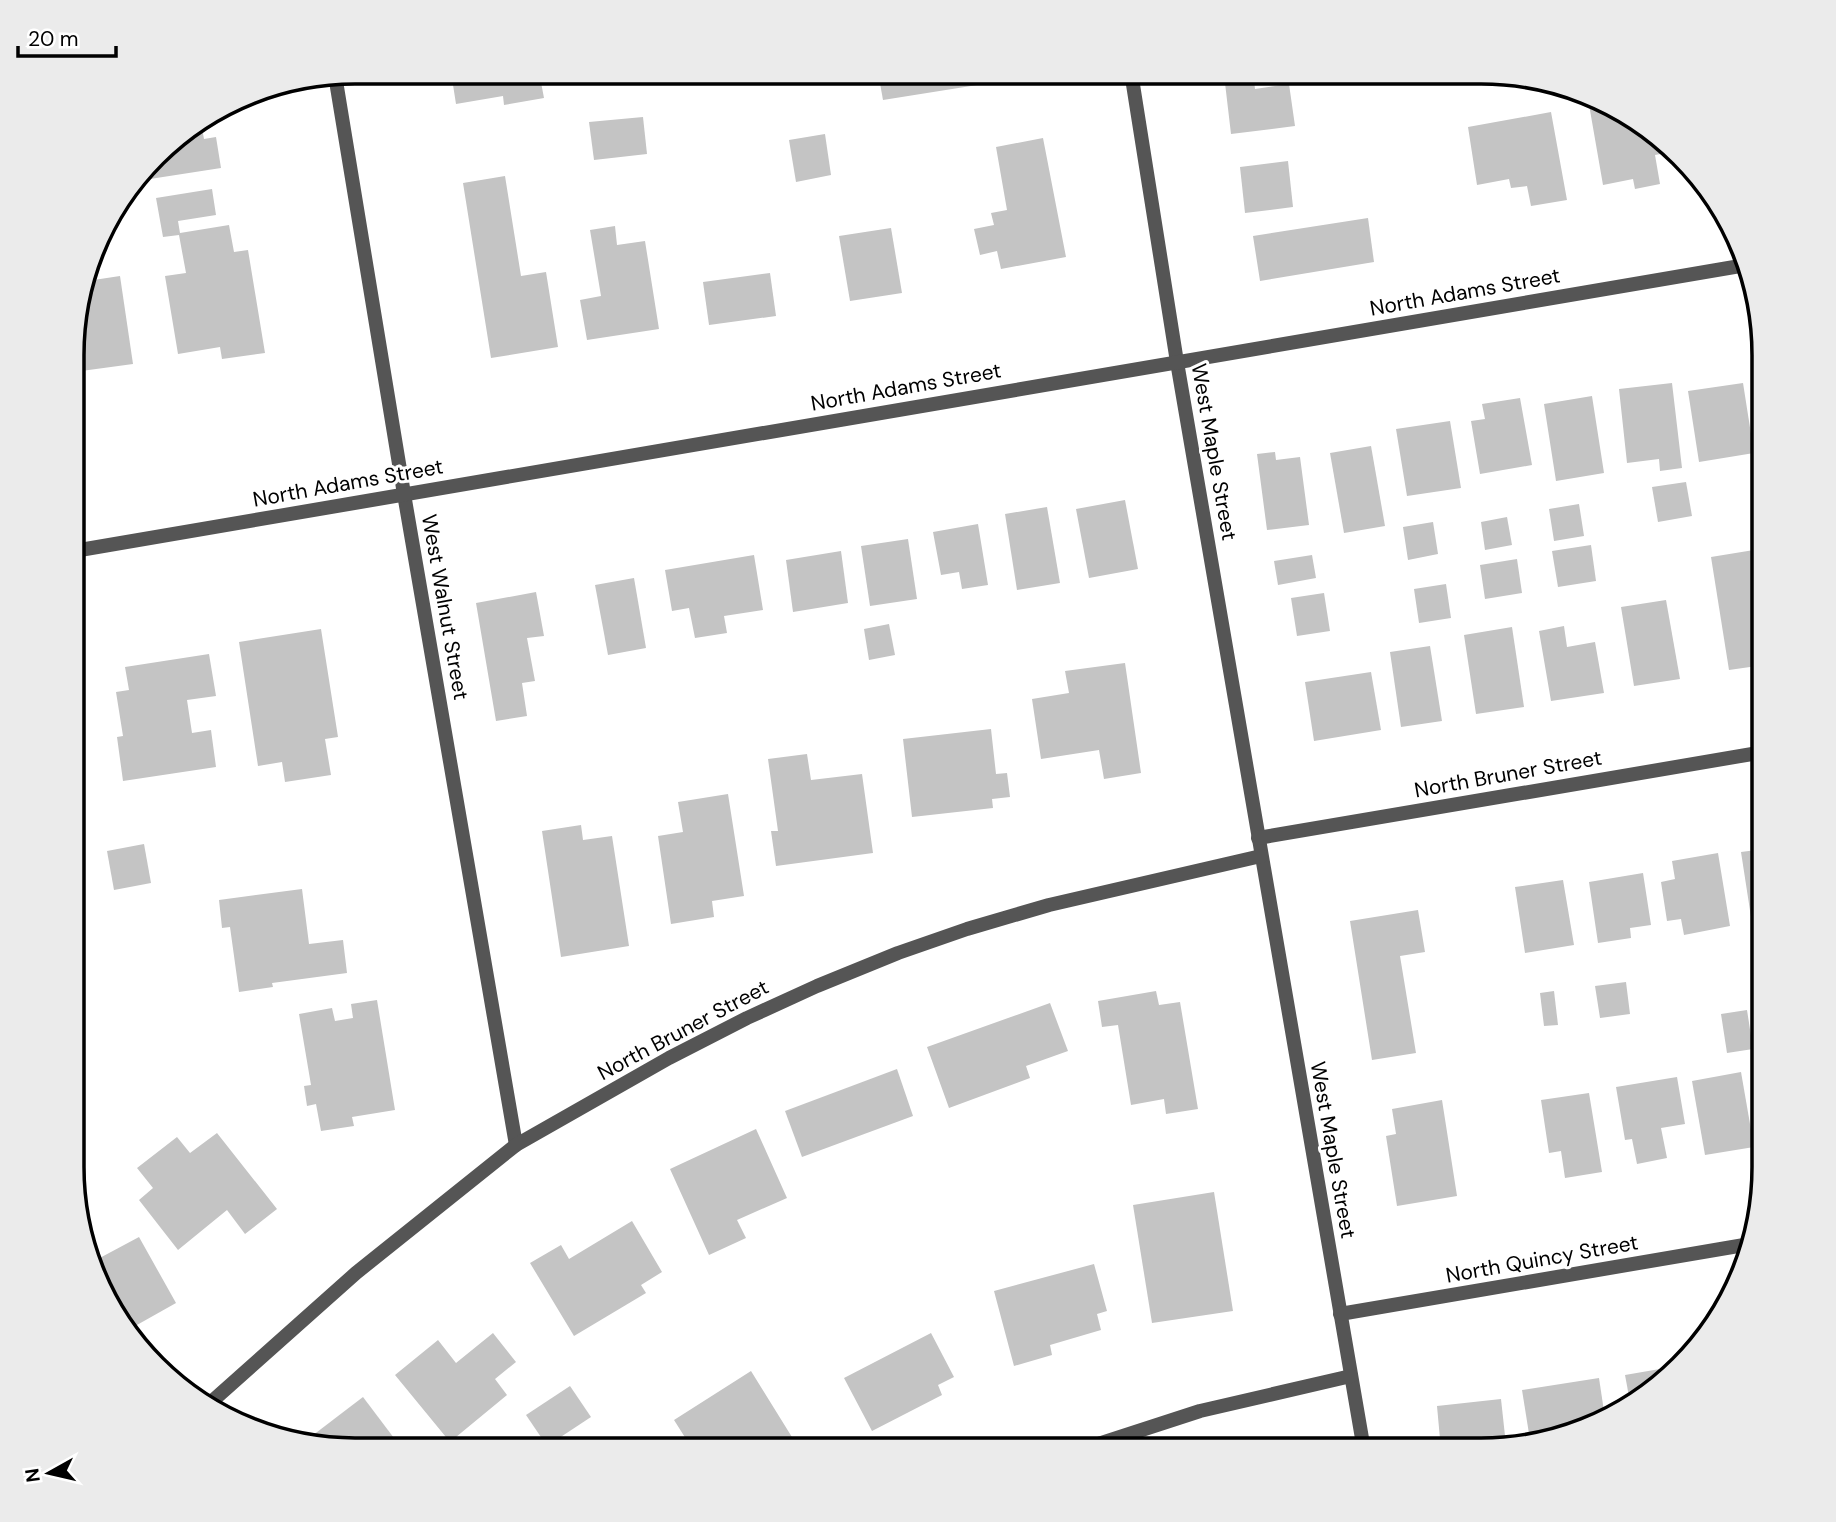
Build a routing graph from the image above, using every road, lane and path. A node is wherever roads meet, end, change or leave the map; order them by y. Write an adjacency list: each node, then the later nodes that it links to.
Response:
1 (1133, 84): 4 (street, West Maple Street)
2 (337, 85): 5 (street, West Walnut Street)
3 (1737, 266): 4 (street, North Adams Street)
4 (1177, 362): 5 (street, North Adams Street); 8 (street, West Maple Street)
5 (404, 494): 6 (street, North Adams Street); 10 (street, West Walnut Street)
6 (84, 549)
7 (1752, 754): 8 (street, North Bruner Street)
8 (1258, 838): 9 (street, West Maple Street)
9 (1261, 856): 10 (street, North Bruner Street); 12 (street, West Maple Street)
10 (516, 1145): 14 (street, North Bruner Street)
11 (1740, 1246): 12 (street, North Quincy Street)
12 (1340, 1314): 13 (street, West Maple Street)
13 (1351, 1376): 15 (street); 16 (street, West Maple Street)
14 (215, 1399)
15 (1117, 1438)
16 (1362, 1438)

